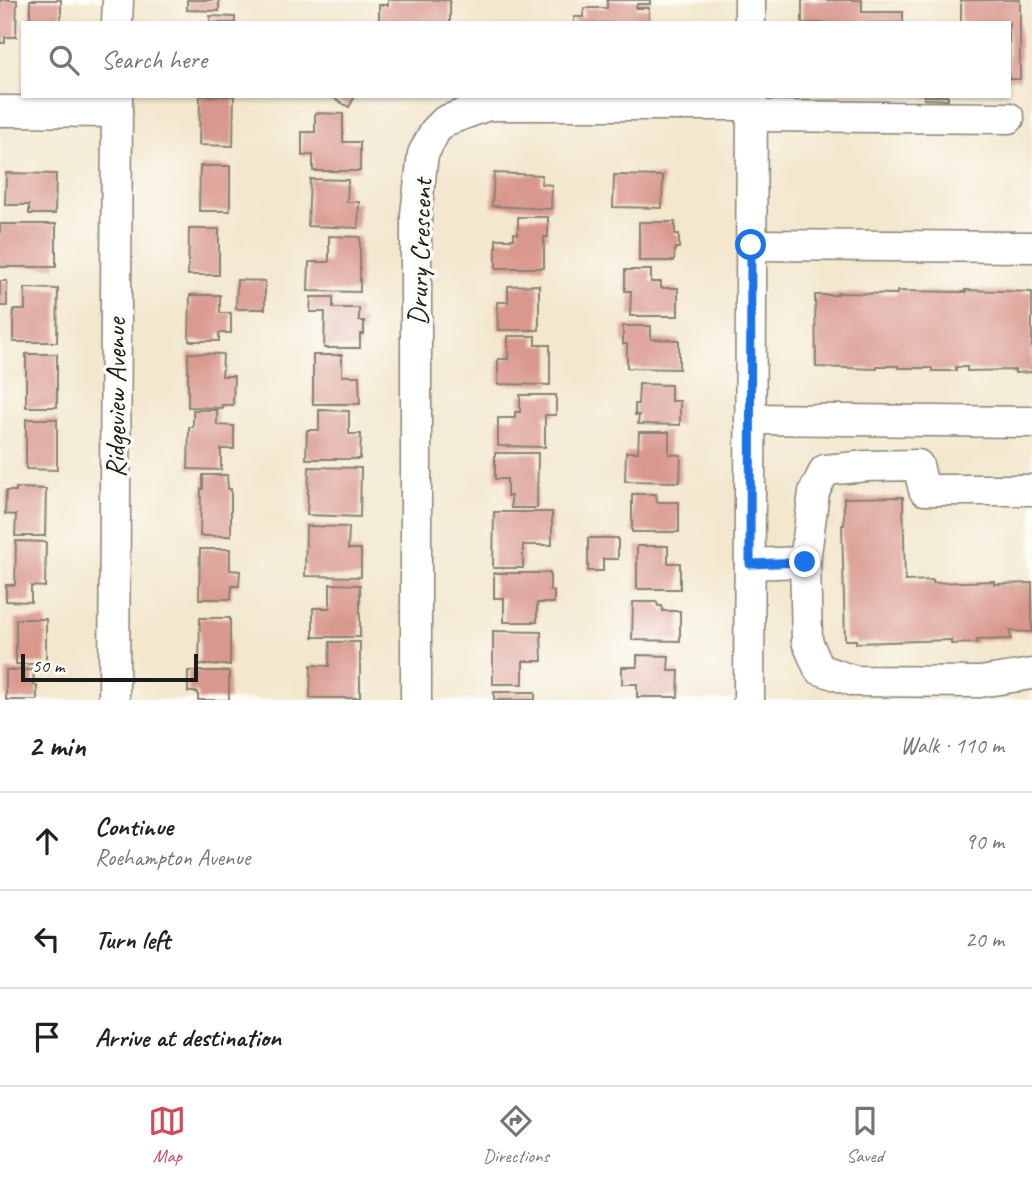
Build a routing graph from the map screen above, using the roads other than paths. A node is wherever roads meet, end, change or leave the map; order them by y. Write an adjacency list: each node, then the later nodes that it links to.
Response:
1 (118, 0): 3 (street)
2 (750, 0): 4 (street)
3 (117, 21)
4 (750, 21)
5 (117, 104): 7 (street); 17 (street, Ridgeview Avenue)
6 (752, 106): 8 (street, Drury Crescent); 9 (street); 18 (street, Drury Crescent)
7 (0, 111)
8 (1010, 118)
9 (751, 245): 10 (street); 11 (street)
10 (1032, 247)
11 (750, 419): 12 (street); 15 (street)
12 (1032, 422)
13 (1032, 490): 14 (street)
14 (805, 562): 15 (street); 16 (street)
15 (750, 564): 19 (street)
16 (1032, 674)
17 (114, 700)
18 (416, 700)
19 (749, 700)

